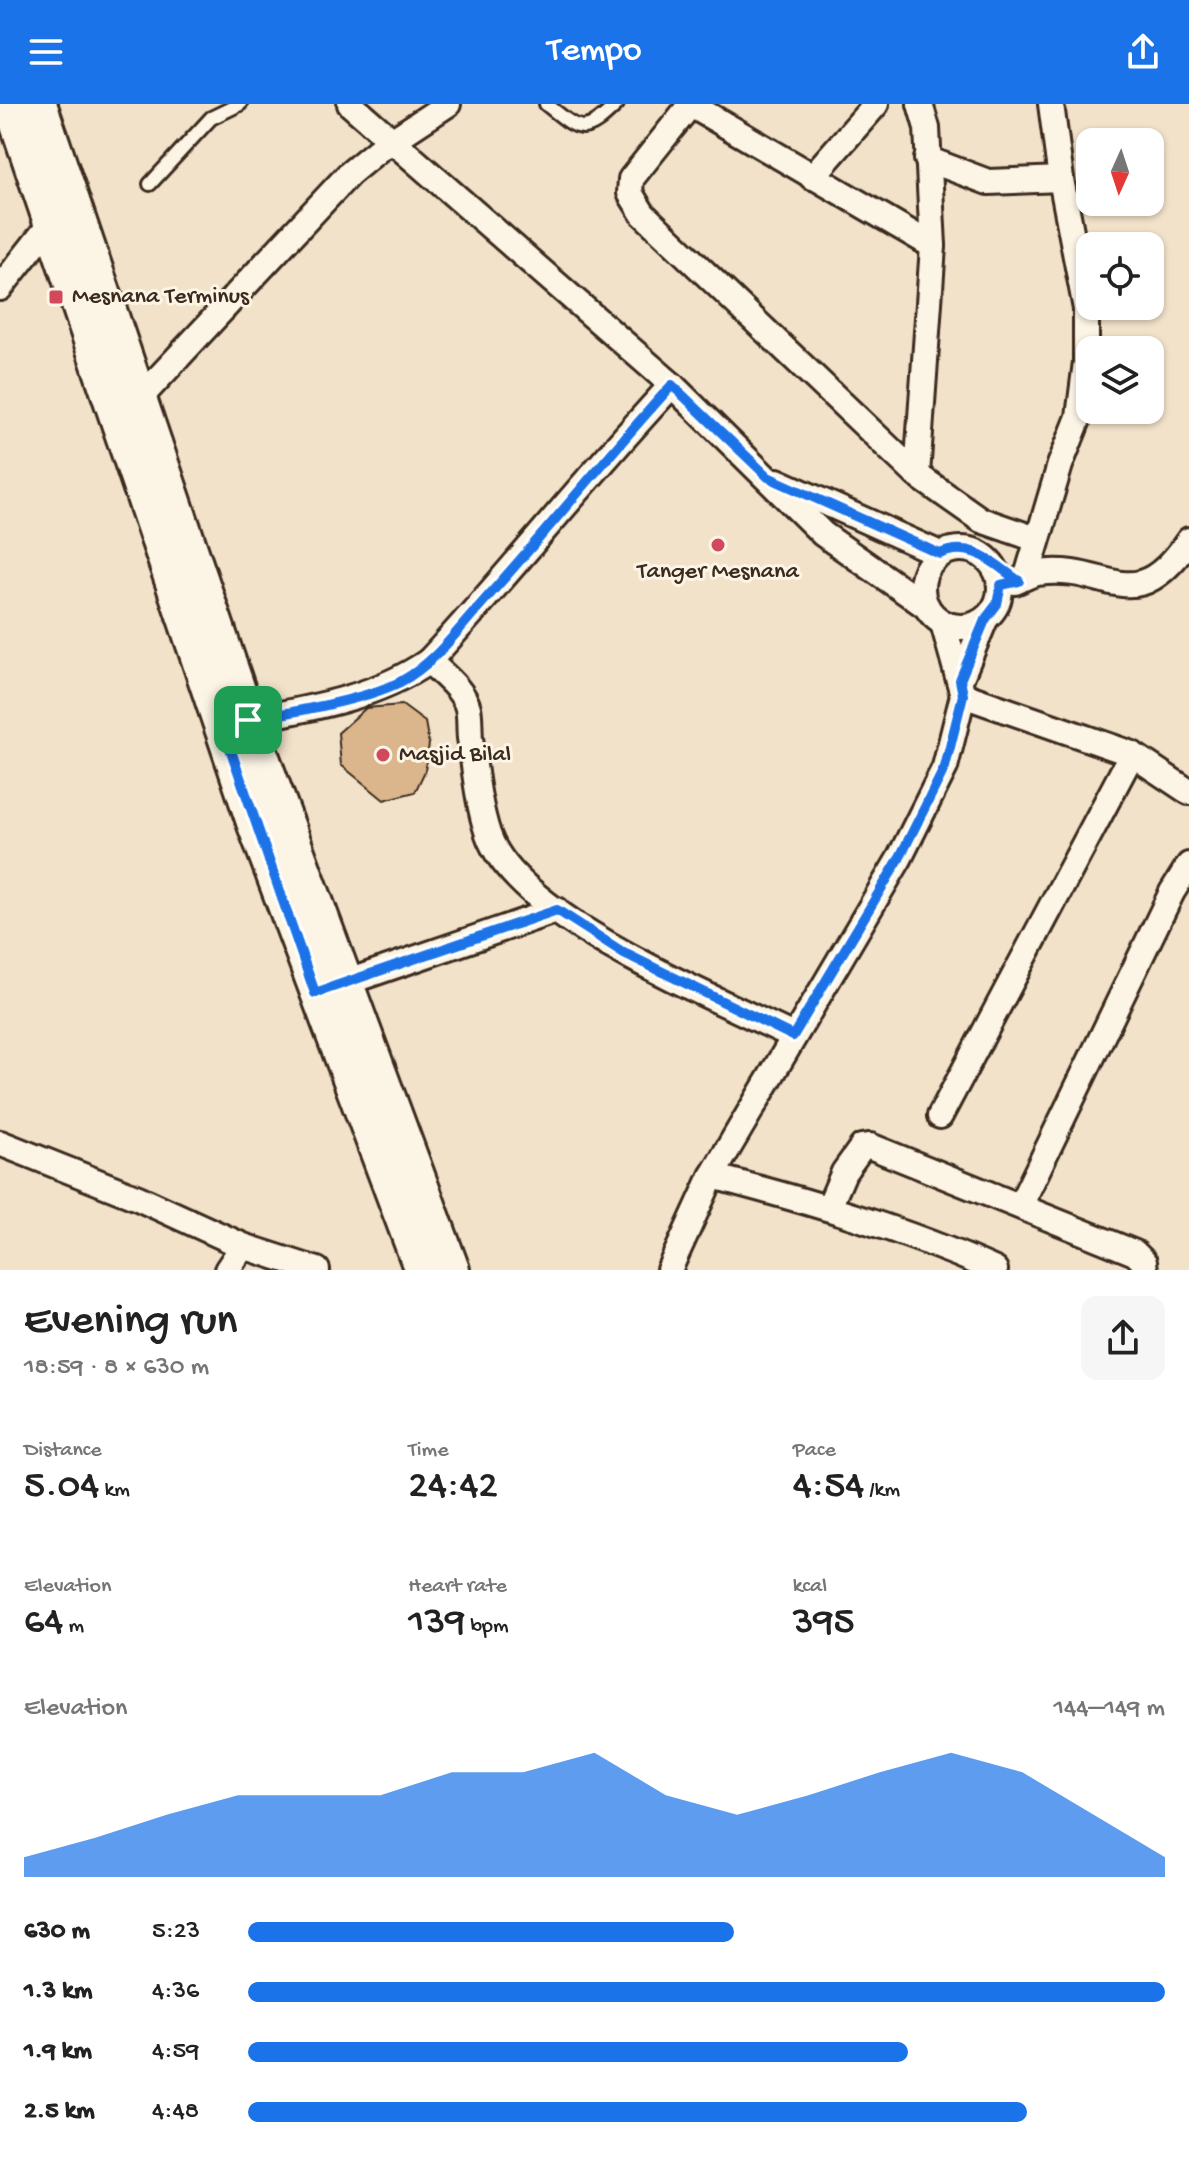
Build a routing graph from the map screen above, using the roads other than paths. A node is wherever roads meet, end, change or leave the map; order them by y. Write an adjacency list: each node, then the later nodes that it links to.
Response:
1 (11, 104): 17 (main road)
2 (39, 104): 21 (main road)
3 (240, 104): 16 (lane)
4 (350, 104): 12 (street)
5 (448, 104): 12 (street)
6 (546, 104): 7 (lane)
7 (617, 104)
8 (691, 104): 14 (street); 22 (street)
9 (876, 104): 14 (street)
10 (920, 104): 13 (street)
11 (1051, 104): 15 (street)
12 (394, 140): 20 (street); 21 (street)
13 (927, 159): 15 (street); 18 (street)
14 (812, 177): 18 (street)
15 (1061, 179): 24 (street)
16 (150, 184)
17 (52, 222): 19 (street); 32 (main road)
18 (933, 246): 22 (street)
19 (0, 288)
20 (672, 385): 23 (street); 30 (street)
21 (139, 399): 32 (main road)
22 (917, 475): 24 (street)
23 (768, 477): 26 (street); 28 (street)
24 (1036, 539): 27 (street)
25 (1189, 540): 27 (street)
26 (940, 554): 27 (street); 28 (street)
27 (1010, 576): 29 (street)
28 (935, 615): 29 (street); 31 (street)
29 (985, 620): 31 (street)
30 (429, 661): 32 (street); 36 (street)
31 (962, 688): 33 (street); 38 (street)
32 (235, 723): 37 (main road)
33 (1132, 754): 34 (street); 39 (street)
34 (1189, 792)
35 (1189, 865): 42 (street)
36 (557, 910): 37 (street); 38 (street)
37 (330, 988): 46 (main road)
38 (793, 1036): 41 (street)
39 (940, 1116)
40 (0, 1143): 44 (street)
41 (712, 1176): 43 (street); 49 (street)
42 (1020, 1206): 43 (street); 51 (street)
43 (829, 1207): 45 (street)
44 (243, 1246): 47 (street); 48 (street)
45 (942, 1259): 50 (street)
46 (432, 1267)
47 (227, 1270)
48 (317, 1270)
49 (669, 1270)
50 (995, 1270)
51 (1145, 1270)

